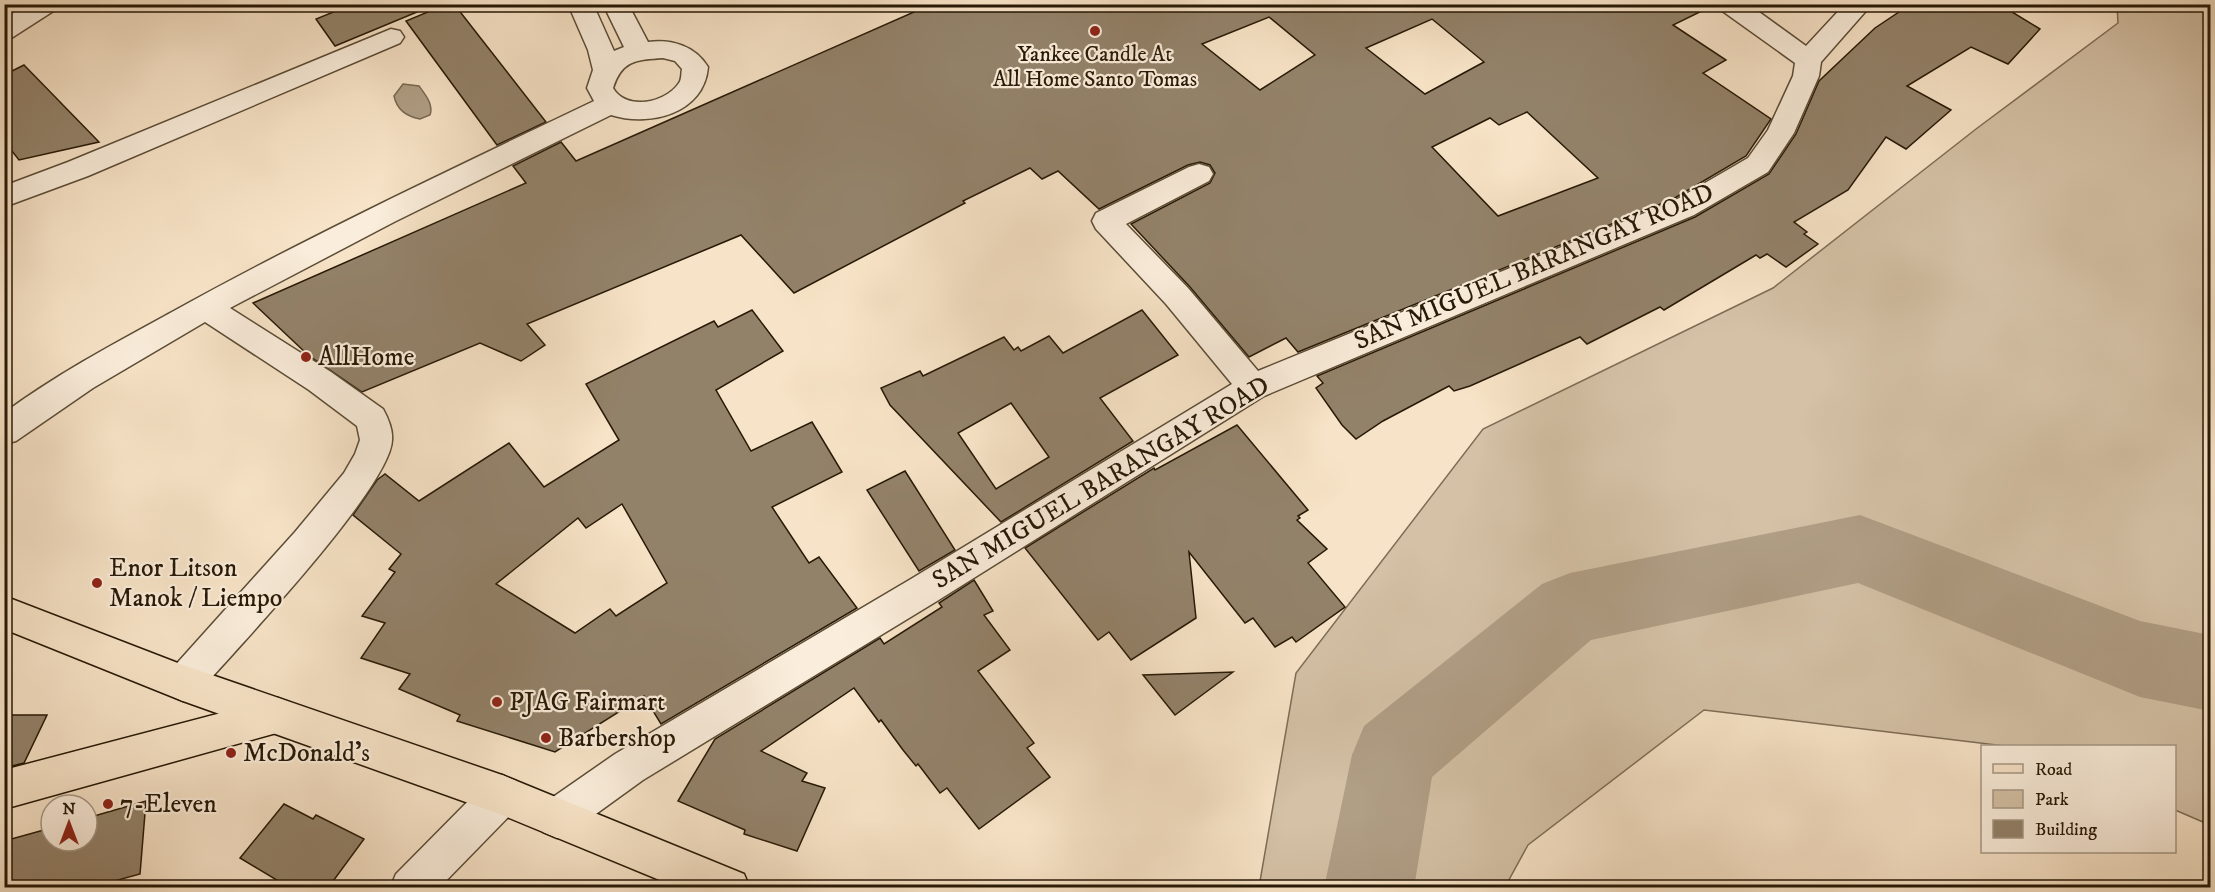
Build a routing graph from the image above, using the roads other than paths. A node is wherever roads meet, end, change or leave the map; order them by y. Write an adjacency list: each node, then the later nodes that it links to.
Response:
1 (46, 4): 6 (street)
2 (580, 4): 10 (street)
3 (615, 4): 8 (street)
4 (1730, 4): 9 (street)
5 (1860, 4): 9 (street, SAN MIGUEL BARANGAY ROAD)
6 (4, 31)
7 (391, 37): 13 (street)
8 (639, 51): 10 (street); 11 (street)
9 (1808, 60): 15 (street, SAN MIGUEL BARANGAY ROAD)
10 (606, 70): 11 (street)
11 (611, 104): 14 (street)
12 (1199, 174): 15 (street)
13 (4, 197)
14 (205, 307): 16 (street); 18 (street)
15 (1253, 387): 22 (street, SAN MIGUEL BARANGAY ROAD)
16 (4, 431)
17 (4, 612): 18 (main road)
18 (183, 683): 19 (main road)
19 (278, 716): 20 (main road); 21 (main road)
20 (4, 790)
21 (502, 795): 22 (main road); 23 (street)
22 (557, 818): 24 (main road)
23 (410, 888)
24 (730, 888)

